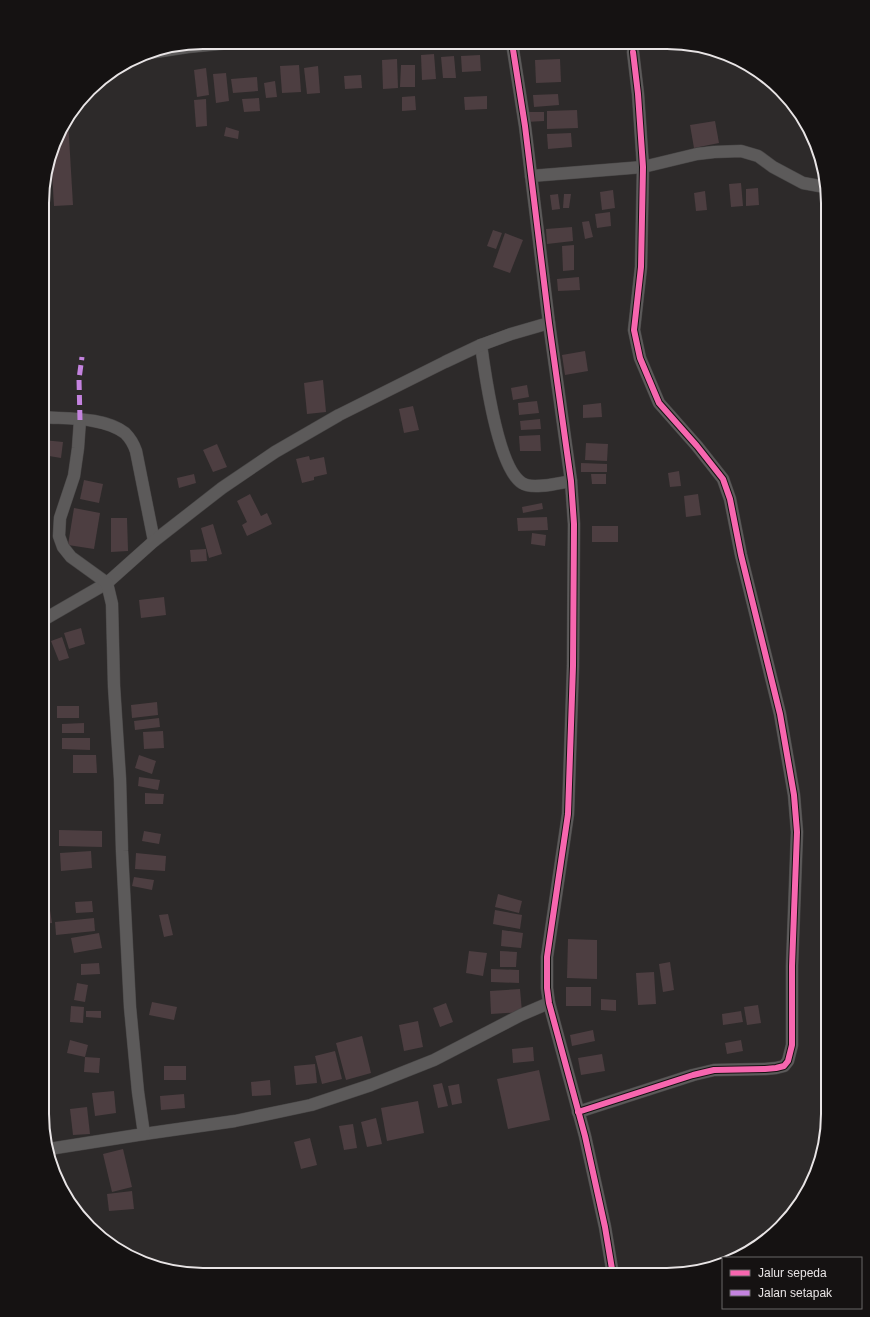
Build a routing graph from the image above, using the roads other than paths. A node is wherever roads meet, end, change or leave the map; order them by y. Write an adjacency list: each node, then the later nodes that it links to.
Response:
1 (513, 49): 4 (street)
2 (632, 52): 3 (street)
3 (643, 167): 4 (street); 5 (street); 15 (street)
4 (531, 176): 6 (street)
5 (820, 186)
6 (549, 323): 7 (street); 10 (street)
7 (481, 345): 10 (street); 11 (street)
8 (49, 417): 9 (street)
9 (80, 420): 11 (street); 12 (street)
10 (570, 482): 14 (street)
11 (154, 541): 12 (street)
12 (107, 583): 13 (street); 16 (street)
13 (49, 617)
14 (549, 1003): 15 (street); 16 (street)
15 (578, 1112): 18 (street)
16 (144, 1134): 17 (street)
17 (53, 1149)
18 (612, 1268)

